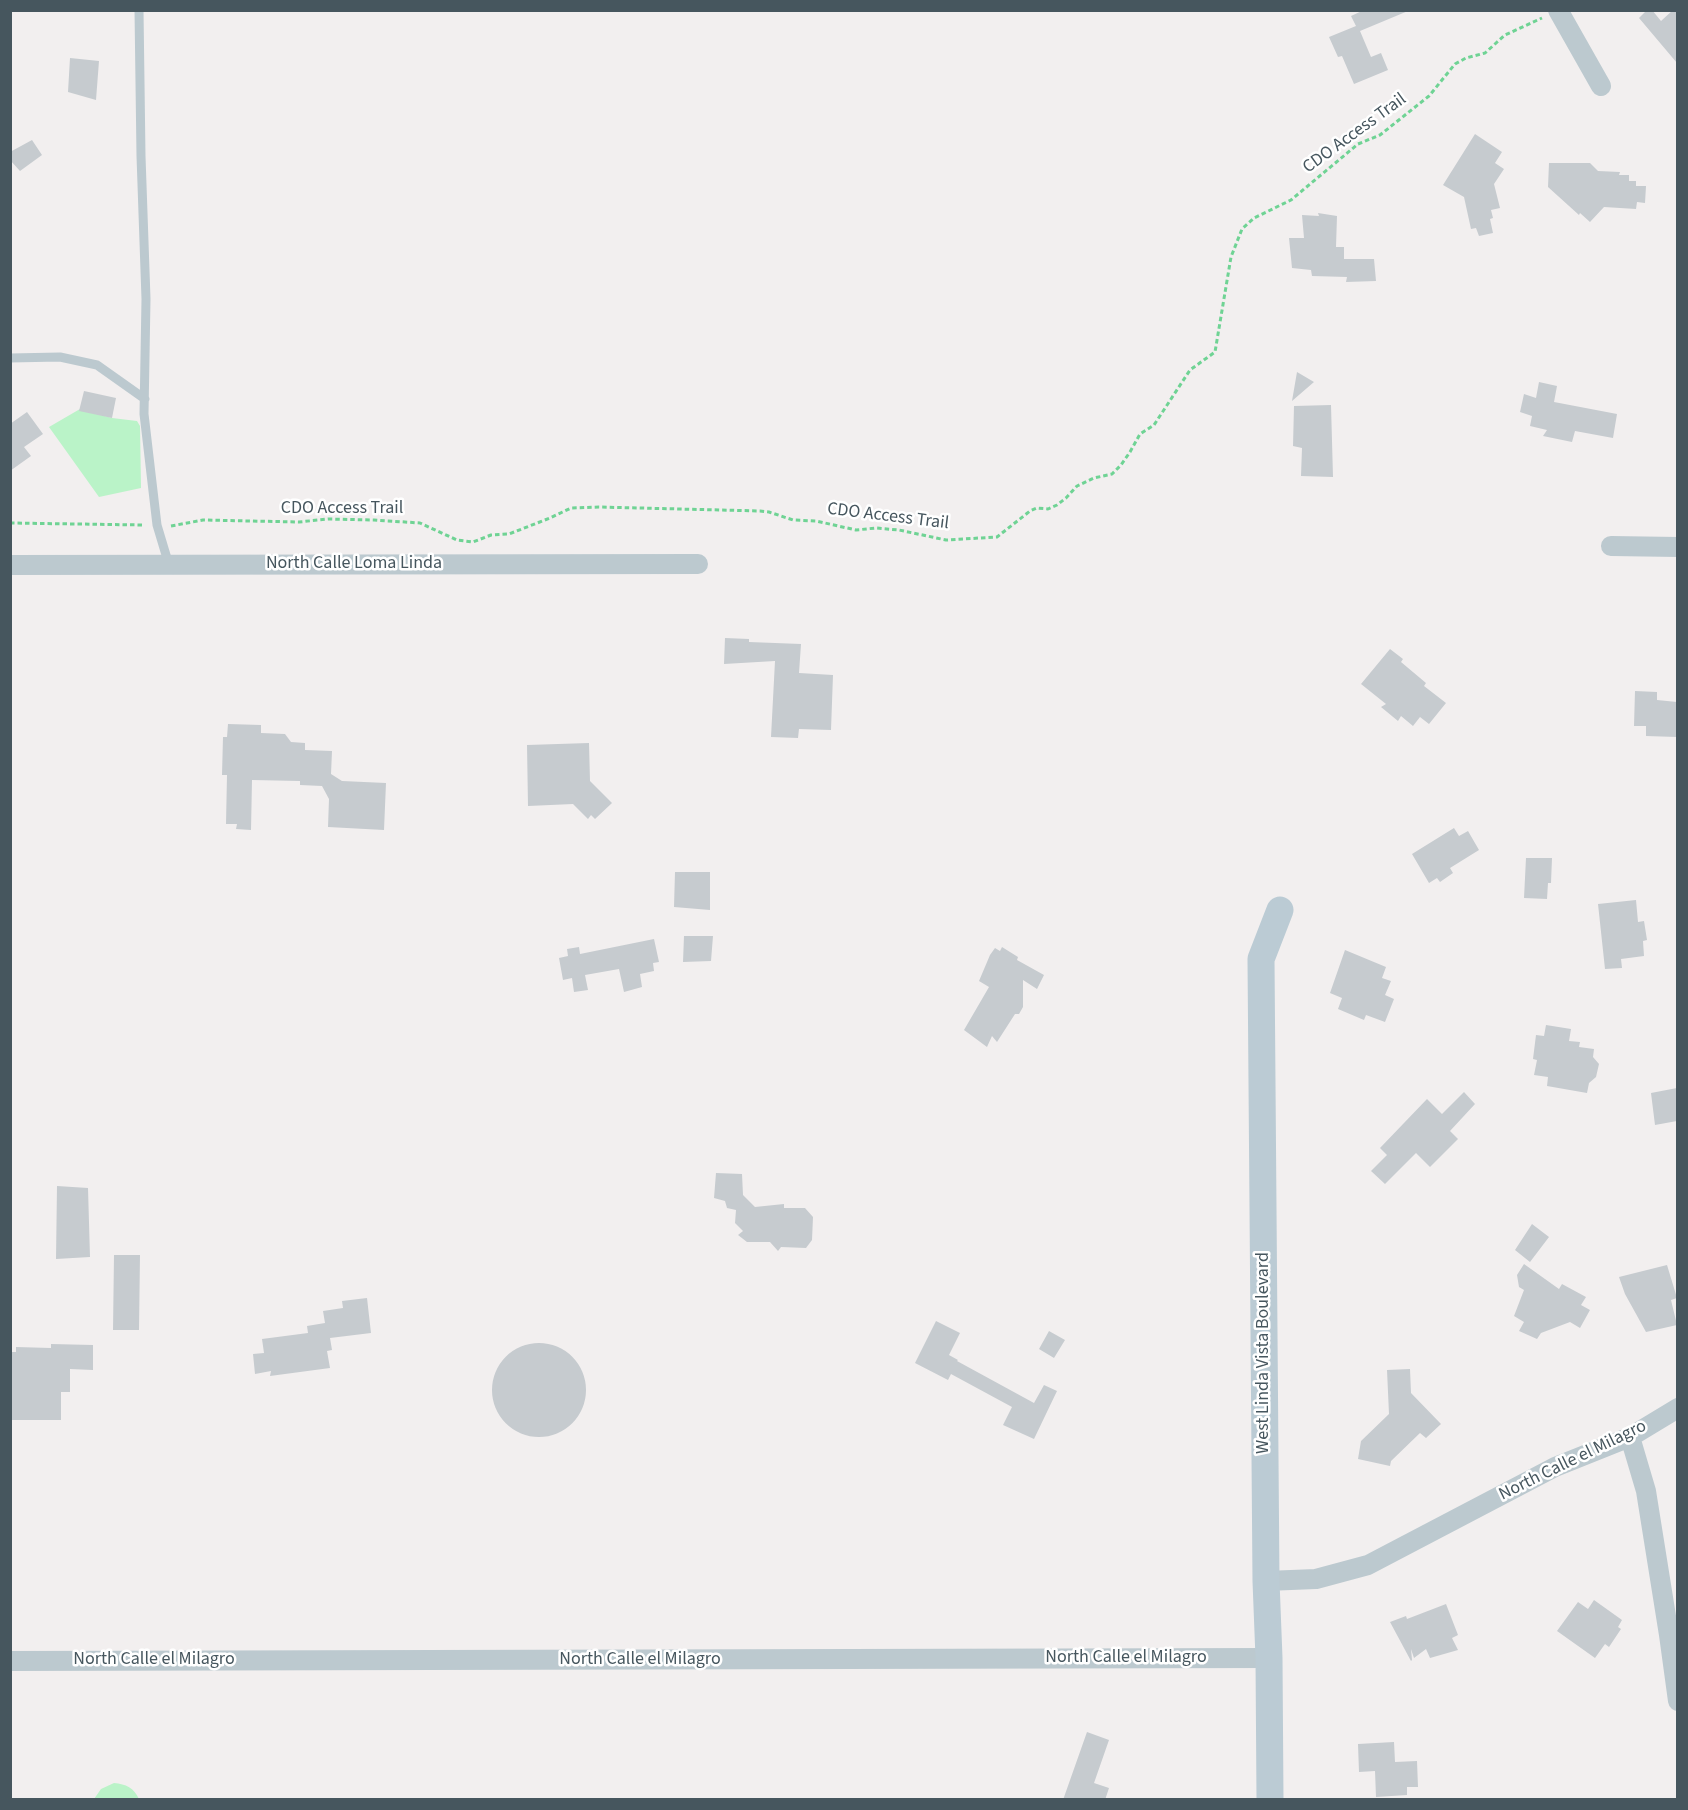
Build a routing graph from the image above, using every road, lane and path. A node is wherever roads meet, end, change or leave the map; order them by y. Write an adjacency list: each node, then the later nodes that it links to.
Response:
1 (140, 10): 5 (lane)
2 (1558, 11): 3 (street); 7 (path, CDO Access Trail)
3 (1601, 86)
4 (10, 358): 5 (lane)
5 (145, 399): 7 (lane)
6 (10, 523): 7 (path, CDO Access Trail)
7 (157, 525): 12 (lane)
8 (1611, 546): 9 (street)
9 (1677, 546)
10 (698, 564): 12 (street, North Calle Loma Linda)
11 (10, 565): 12 (street, North Calle Loma Linda)
12 (169, 565)
13 (1280, 910): 16 (street, West Linda Vista Boulevard)
14 (1677, 1408): 15 (street, North Calle el Milagro)
15 (1630, 1437): 16 (street, North Calle el Milagro); 19 (street)
16 (1266, 1581): 17 (street, West Linda Vista Boulevard)
17 (1269, 1658): 18 (street, North Calle el Milagro); 20 (street, West Linda Vista Boulevard)
18 (10, 1661)
19 (1677, 1701)
20 (1270, 1800)

